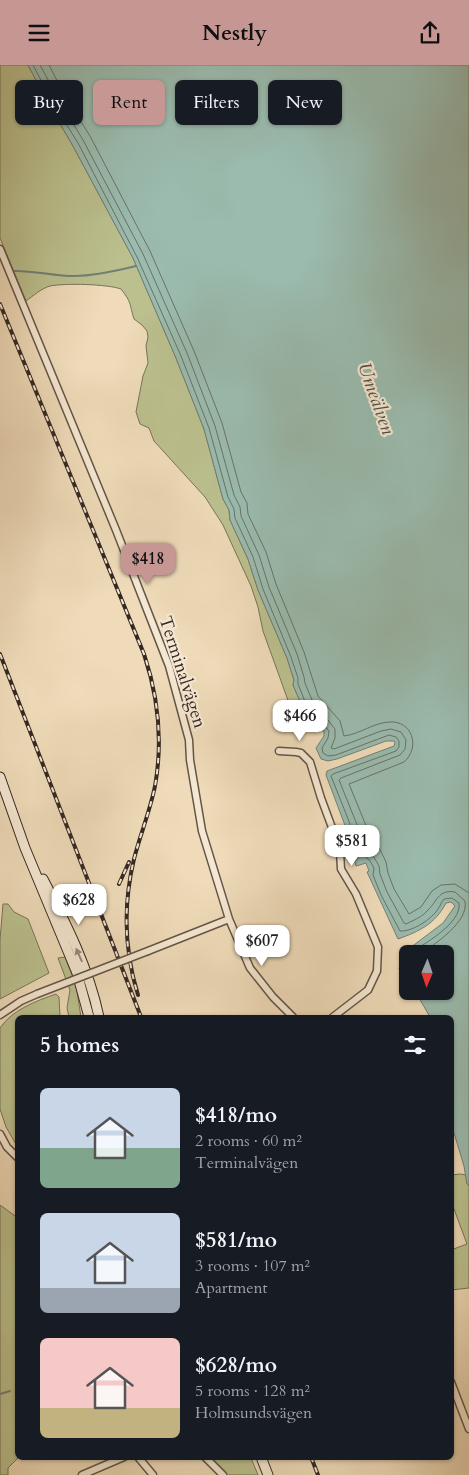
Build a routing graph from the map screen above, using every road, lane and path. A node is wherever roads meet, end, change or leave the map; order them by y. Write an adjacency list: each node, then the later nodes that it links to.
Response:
1 (0, 249): 5 (street, Terminalvägen)
2 (279, 751): 10 (street)
3 (0, 777): 4 (main road)
4 (25, 848): 7 (main road); 8 (main road, one-way to 4)
5 (229, 919): 6 (street, bridge); 9 (street, Terminalvägen)
6 (0, 1015)
7 (88, 1015)
8 (99, 1015)
9 (291, 1015)
10 (336, 1015)
11 (0, 1134): 12 (street)
12 (15, 1155)
13 (454, 1390): 14 (street)
14 (469, 1429)
15 (117, 1460): 19 (street)
16 (140, 1460): 20 (street)
17 (208, 1460): 21 (street)
18 (262, 1460): 22 (main road)
19 (82, 1475)
20 (152, 1475)
21 (223, 1475)
22 (268, 1475)

